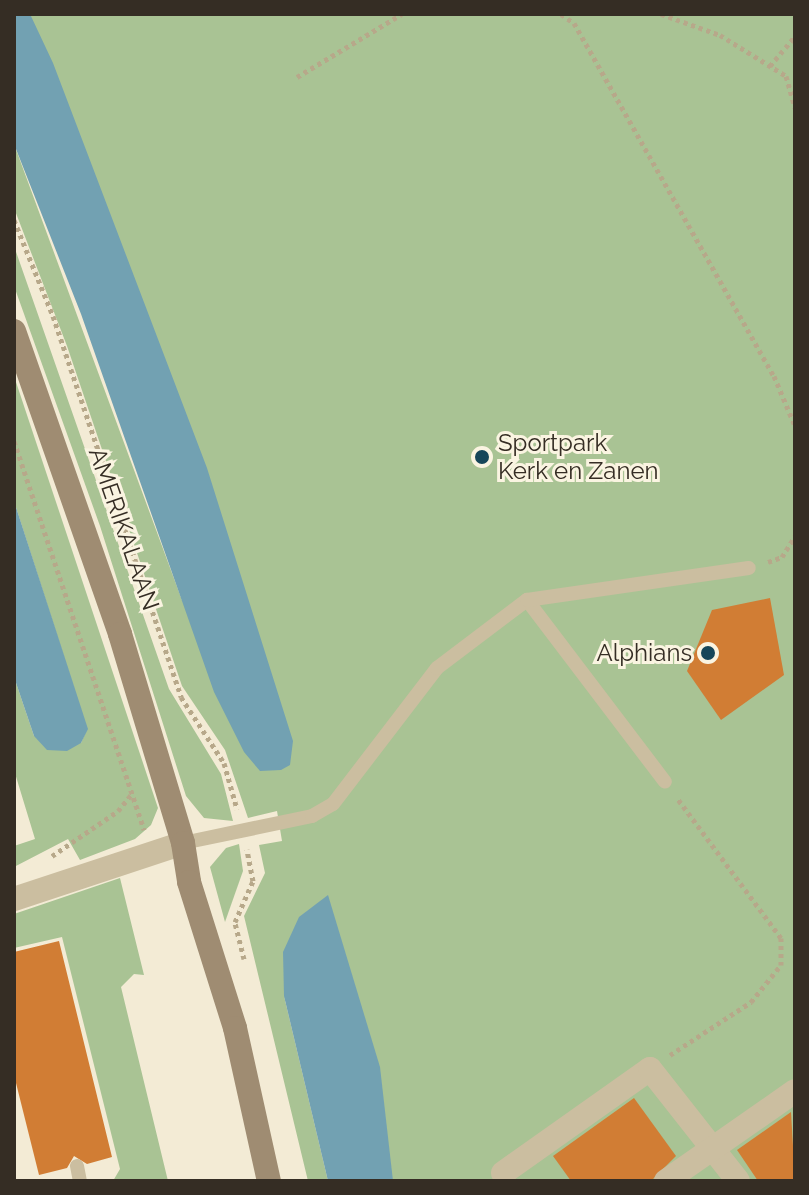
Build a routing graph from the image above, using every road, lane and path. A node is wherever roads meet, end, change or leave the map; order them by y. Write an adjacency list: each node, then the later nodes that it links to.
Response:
1 (402, 14): 6 (path)
2 (561, 14): 10 (path)
3 (661, 14): 5 (path)
4 (795, 36): 5 (path)
5 (770, 66): 7 (path)
6 (297, 77)
7 (795, 108)
8 (14, 220): 17 (path, AMERIKALAAN)
9 (14, 331): 18 (street, AMERIKALAAN)
10 (795, 426)
11 (14, 441): 16 (path)
12 (795, 536): 13 (path)
13 (749, 568): 14 (lane)
14 (527, 600): 15 (lane); 17 (lane)
15 (665, 782): 23 (path)
16 (132, 794): 19 (path); 20 (path)
17 (244, 832): 18 (lane); 22 (path, AMERIKALAAN)
18 (183, 843): 20 (street); 27 (street, AMERIKALAAN)
19 (70, 846)
20 (151, 850): 21 (street)
21 (14, 899)
22 (246, 967)
23 (650, 1069): 25 (street); 26 (street)
24 (795, 1091): 25 (street)
25 (712, 1149): 28 (street); 29 (street)
26 (503, 1173)
27 (269, 1181)
28 (666, 1181)
29 (738, 1181)

